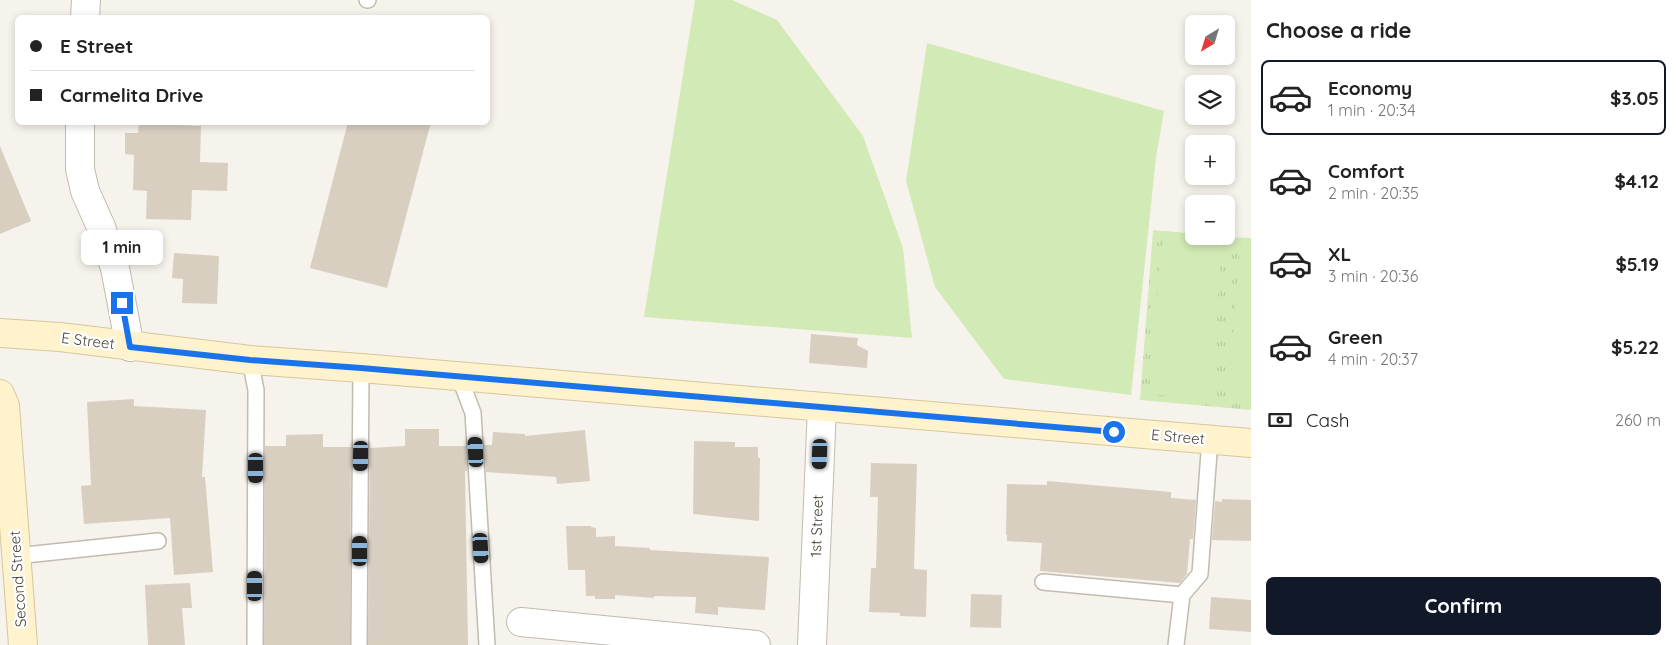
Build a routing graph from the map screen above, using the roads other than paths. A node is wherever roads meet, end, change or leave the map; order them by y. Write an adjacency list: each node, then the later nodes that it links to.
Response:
1 (86, 0): 2 (street)
2 (85, 15)
3 (80, 125): 5 (street)
4 (0, 333): 5 (street, E Street)
5 (130, 347): 6 (street, E Street)
6 (250, 360): 7 (street, E Street); 19 (lane)
7 (361, 368): 8 (street, E Street); 20 (lane)
8 (459, 376): 10 (street, E Street); 21 (lane)
9 (0, 394): 14 (street, Second Street)
10 (822, 407): 11 (street, E Street); 23 (street, 1st Street)
11 (1210, 439): 12 (street, E Street); 16 (lane)
12 (1251, 443)
13 (158, 541): 14 (lane)
14 (16, 556): 18 (street, Second Street)
15 (1043, 582): 16 (lane)
16 (1182, 595): 24 (lane)
17 (521, 622): 22 (street)
18 (23, 645)
19 (254, 645)
20 (359, 645)
21 (487, 645)
22 (756, 645)
23 (812, 645)
24 (1176, 645)

